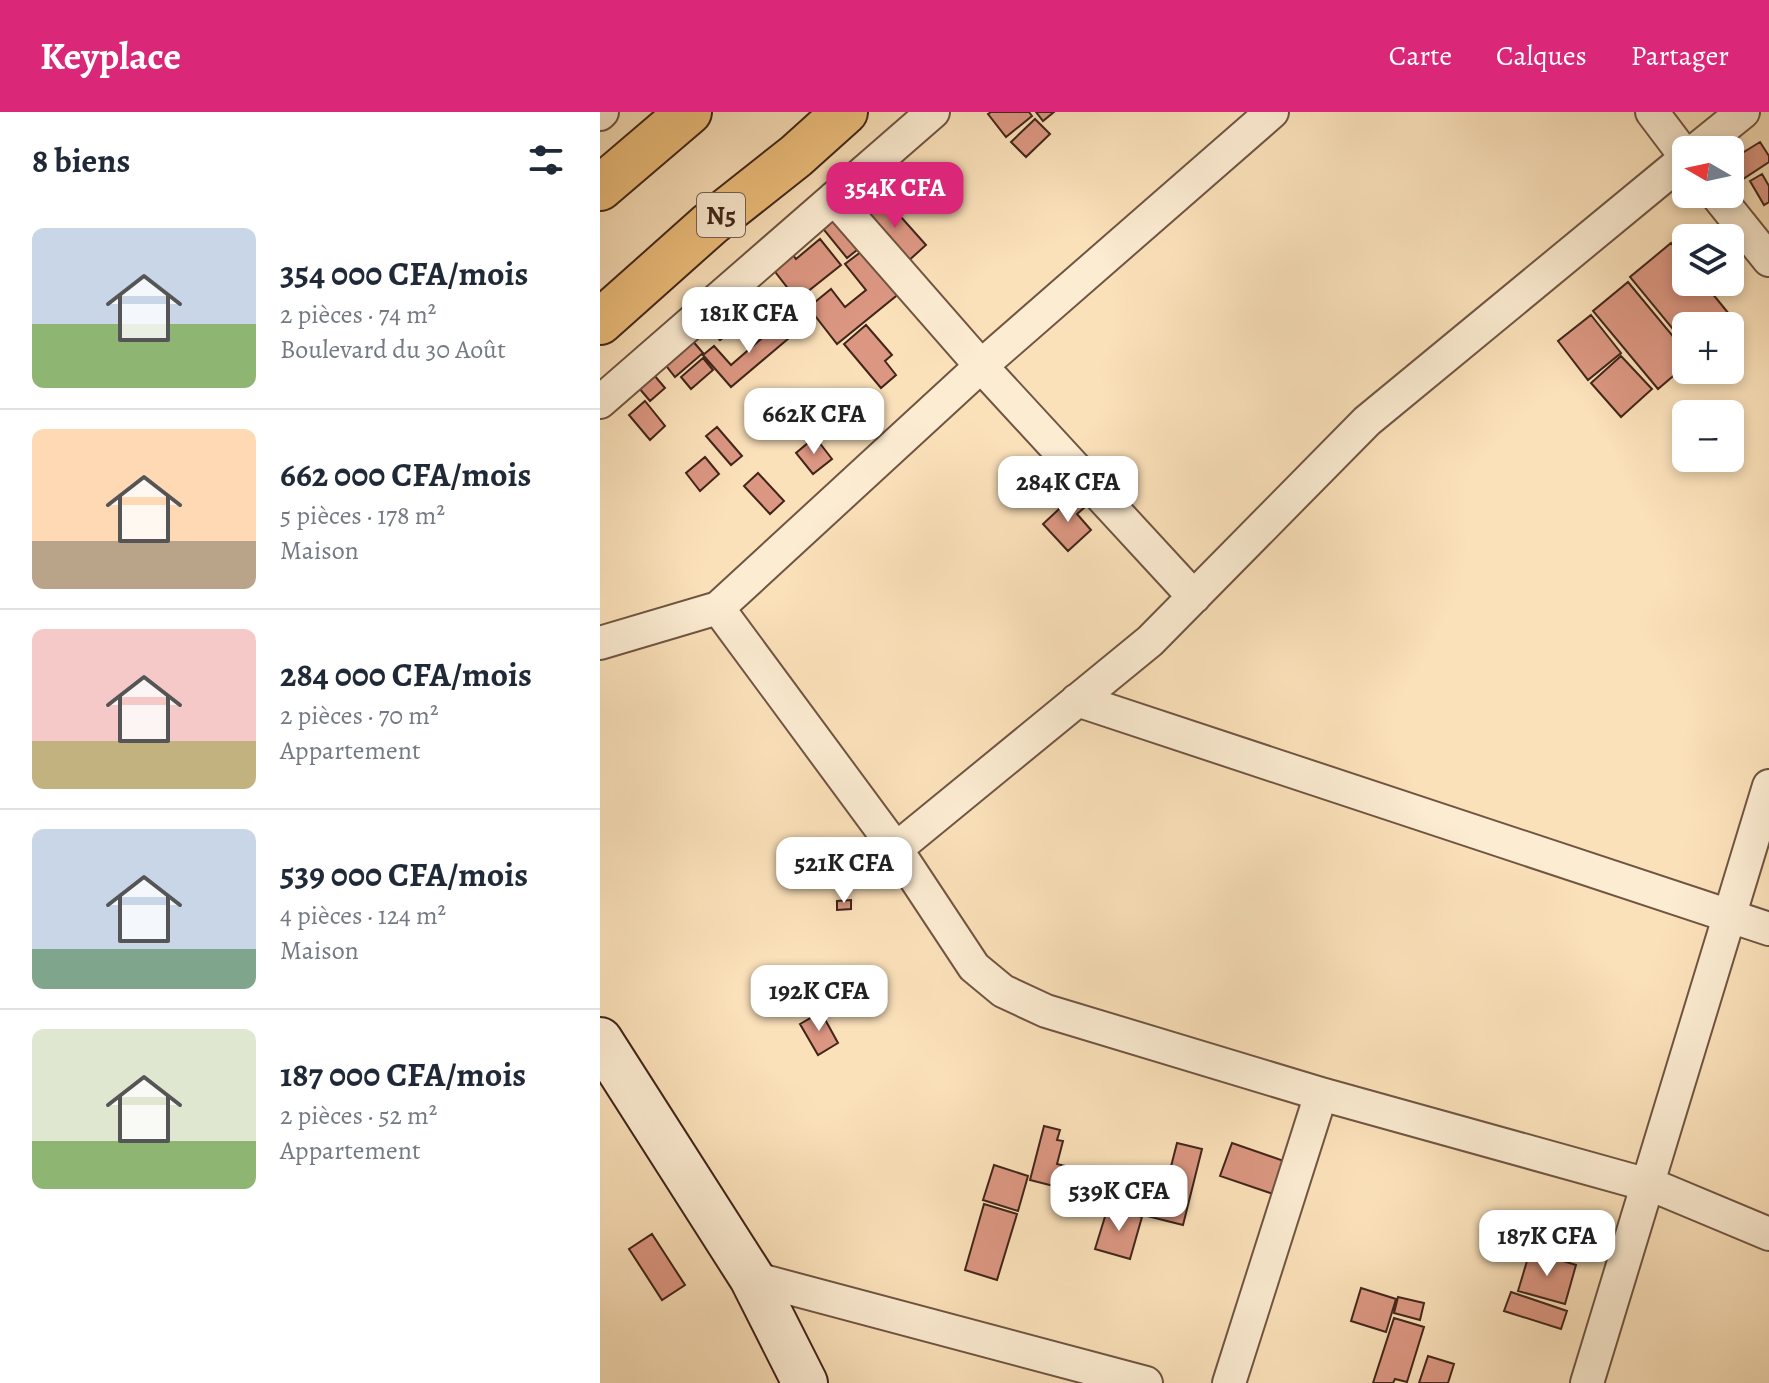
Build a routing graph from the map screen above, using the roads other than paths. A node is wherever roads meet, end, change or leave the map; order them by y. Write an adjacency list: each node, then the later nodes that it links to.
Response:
1 (689, 112): 10 (highway)
2 (845, 112): 14 (highway, N5)
3 (933, 112): 11 (street)
4 (1272, 112): 15 (street)
5 (1652, 112): 8 (street)
6 (1743, 112): 7 (street)
7 (1713, 136)
8 (1672, 138)
9 (1672, 169): 17 (street)
10 (600, 188)
11 (834, 198): 15 (street); 16 (street)
12 (1727, 208): 13 (street)
13 (1769, 260)
14 (600, 322)
15 (981, 366): 17 (street); 18 (street)
16 (600, 402)
17 (1194, 597): 20 (street)
18 (718, 608): 19 (street); 22 (street)
19 (600, 643)
20 (1077, 700): 22 (street); 23 (street)
21 (1769, 786): 23 (street)
22 (896, 849): 26 (street)
23 (1731, 916): 24 (street); 27 (street)
24 (1769, 929)
25 (600, 1040): 29 (street)
26 (1321, 1094): 27 (street); 32 (street)
27 (1647, 1184): 28 (street); 33 (street)
28 (1769, 1234)
29 (752, 1278): 30 (street); 31 (street)
30 (805, 1383)
31 (1146, 1383)
32 (1229, 1383)
33 (1587, 1383)

